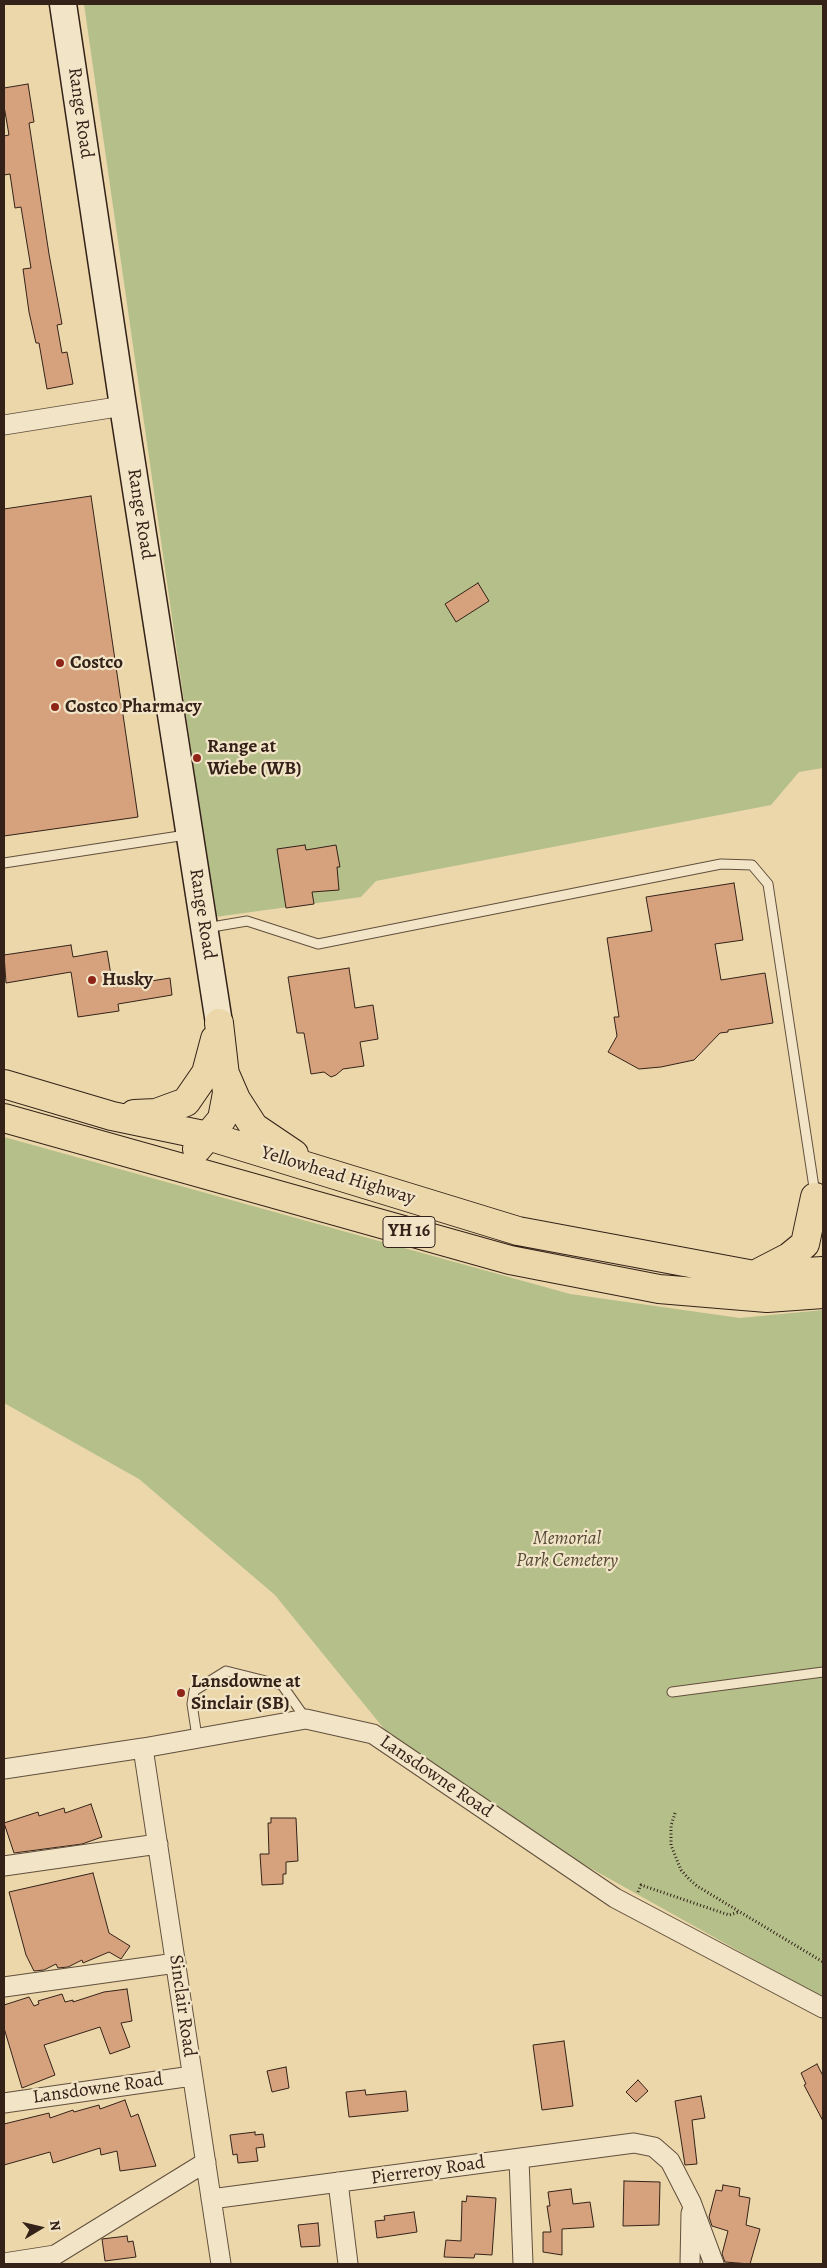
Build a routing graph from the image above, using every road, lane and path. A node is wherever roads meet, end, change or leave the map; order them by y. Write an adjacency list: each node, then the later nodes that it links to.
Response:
1 (63, 4): 2 (street, Range Road)
2 (123, 406): 3 (street); 4 (street, Range Road)
3 (4, 425)
4 (190, 834): 5 (lane); 6 (street, Range Road)
5 (4, 863)
6 (205, 928): 7 (street, Range Road); 15 (lane)
7 (219, 1023): 8 (highway); 10 (highway)
8 (225, 1075): 12 (highway); 14 (highway)
9 (4, 1084): 10 (highway, Yellowhead Highway / YH 16)
10 (112, 1116): 12 (highway, Yellowhead Highway / YH 16)
11 (4, 1118): 13 (highway, Yellowhead Highway / YH 16)
12 (208, 1136): 13 (highway); 14 (highway, Yellowhead Highway / YH 16)
13 (155, 1160): 18 (highway, Yellowhead Highway / YH 16)
14 (324, 1172): 17 (highway, Yellowhead Highway / YH 16)
15 (819, 1201): 17 (highway)
16 (823, 1271): 17 (highway, Yellowhead Highway / YH 16)
17 (754, 1275)
18 (823, 1294)
19 (823, 1672): 20 (lane)
20 (672, 1692)
21 (306, 1719): 22 (street, Lansdowne Road); 22 (lane); 28 (street, Lansdowne Road)
22 (197, 1737): 23 (street, Lansdowne Road)
23 (144, 1748): 24 (street, Lansdowne Road); 26 (street, Sinclair Road)
24 (4, 1769)
25 (675, 1814): 29 (path)
26 (158, 1844): 27 (street); 31 (street, Sinclair Road)
27 (4, 1866)
28 (631, 1908): 29 (path); 33 (street, Lansdowne Road)
29 (739, 1912): 30 (path)
30 (823, 1962)
31 (176, 1963): 32 (street); 34 (street, Sinclair Road)
32 (4, 1987)
33 (823, 2008)
34 (192, 2076): 35 (street, Lansdowne Road); 37 (street, Sinclair Road)
35 (4, 2103)
36 (519, 2158): 38 (street, Pierreroy Road); 40 (street, Pierreroy Road); 44 (street)
37 (206, 2162): 39 (street, Sinclair Road); 41 (street)
38 (338, 2182): 39 (street, Pierreroy Road); 43 (street)
39 (211, 2199): 42 (street, Sinclair Road)
40 (691, 2202): 45 (street, Pierreroy Road); 46 (street, Pierreroy Road)
41 (4, 2263)
42 (221, 2264)
43 (348, 2264)
44 (522, 2264)
45 (690, 2264)
46 (714, 2264)

